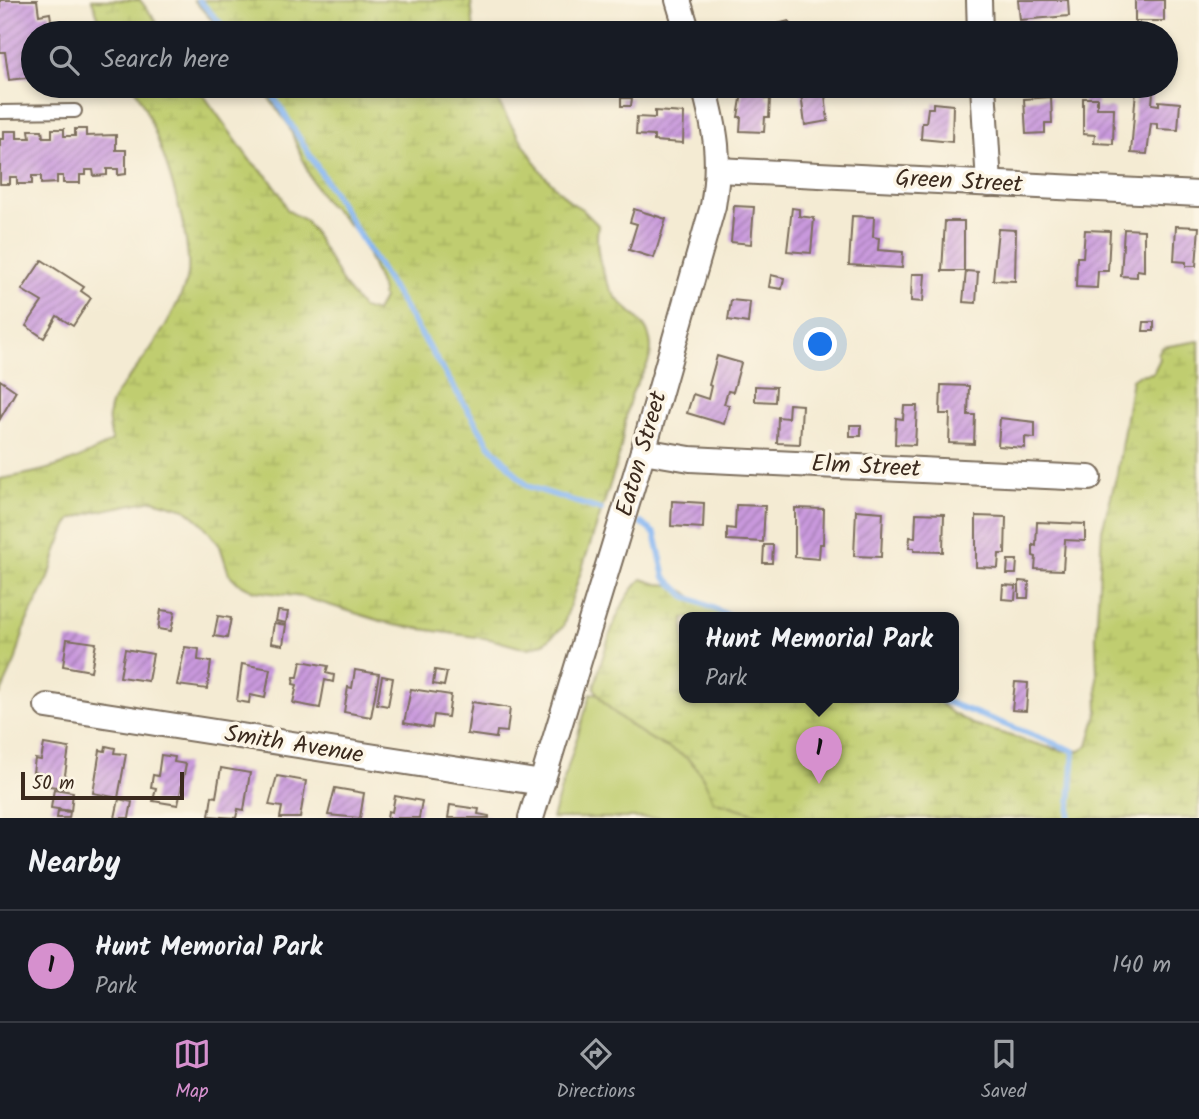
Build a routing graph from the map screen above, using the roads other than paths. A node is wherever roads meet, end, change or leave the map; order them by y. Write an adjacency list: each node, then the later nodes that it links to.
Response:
1 (678, 0): 3 (street)
2 (979, 0): 4 (street)
3 (684, 21)
4 (980, 21)
5 (707, 98): 9 (street, Eaton Street)
6 (985, 98): 10 (street)
7 (75, 111): 8 (lane)
8 (0, 112)
9 (718, 170): 10 (street, Green Street); 12 (street, Eaton Street)
10 (989, 184): 11 (street, Green Street)
11 (1199, 194)
12 (643, 451): 13 (street, Elm Street); 15 (street, Eaton Street)
13 (1089, 478)
14 (47, 706): 15 (street, Smith Avenue)
15 (542, 783): 16 (street, Eaton Street)
16 (531, 818)

